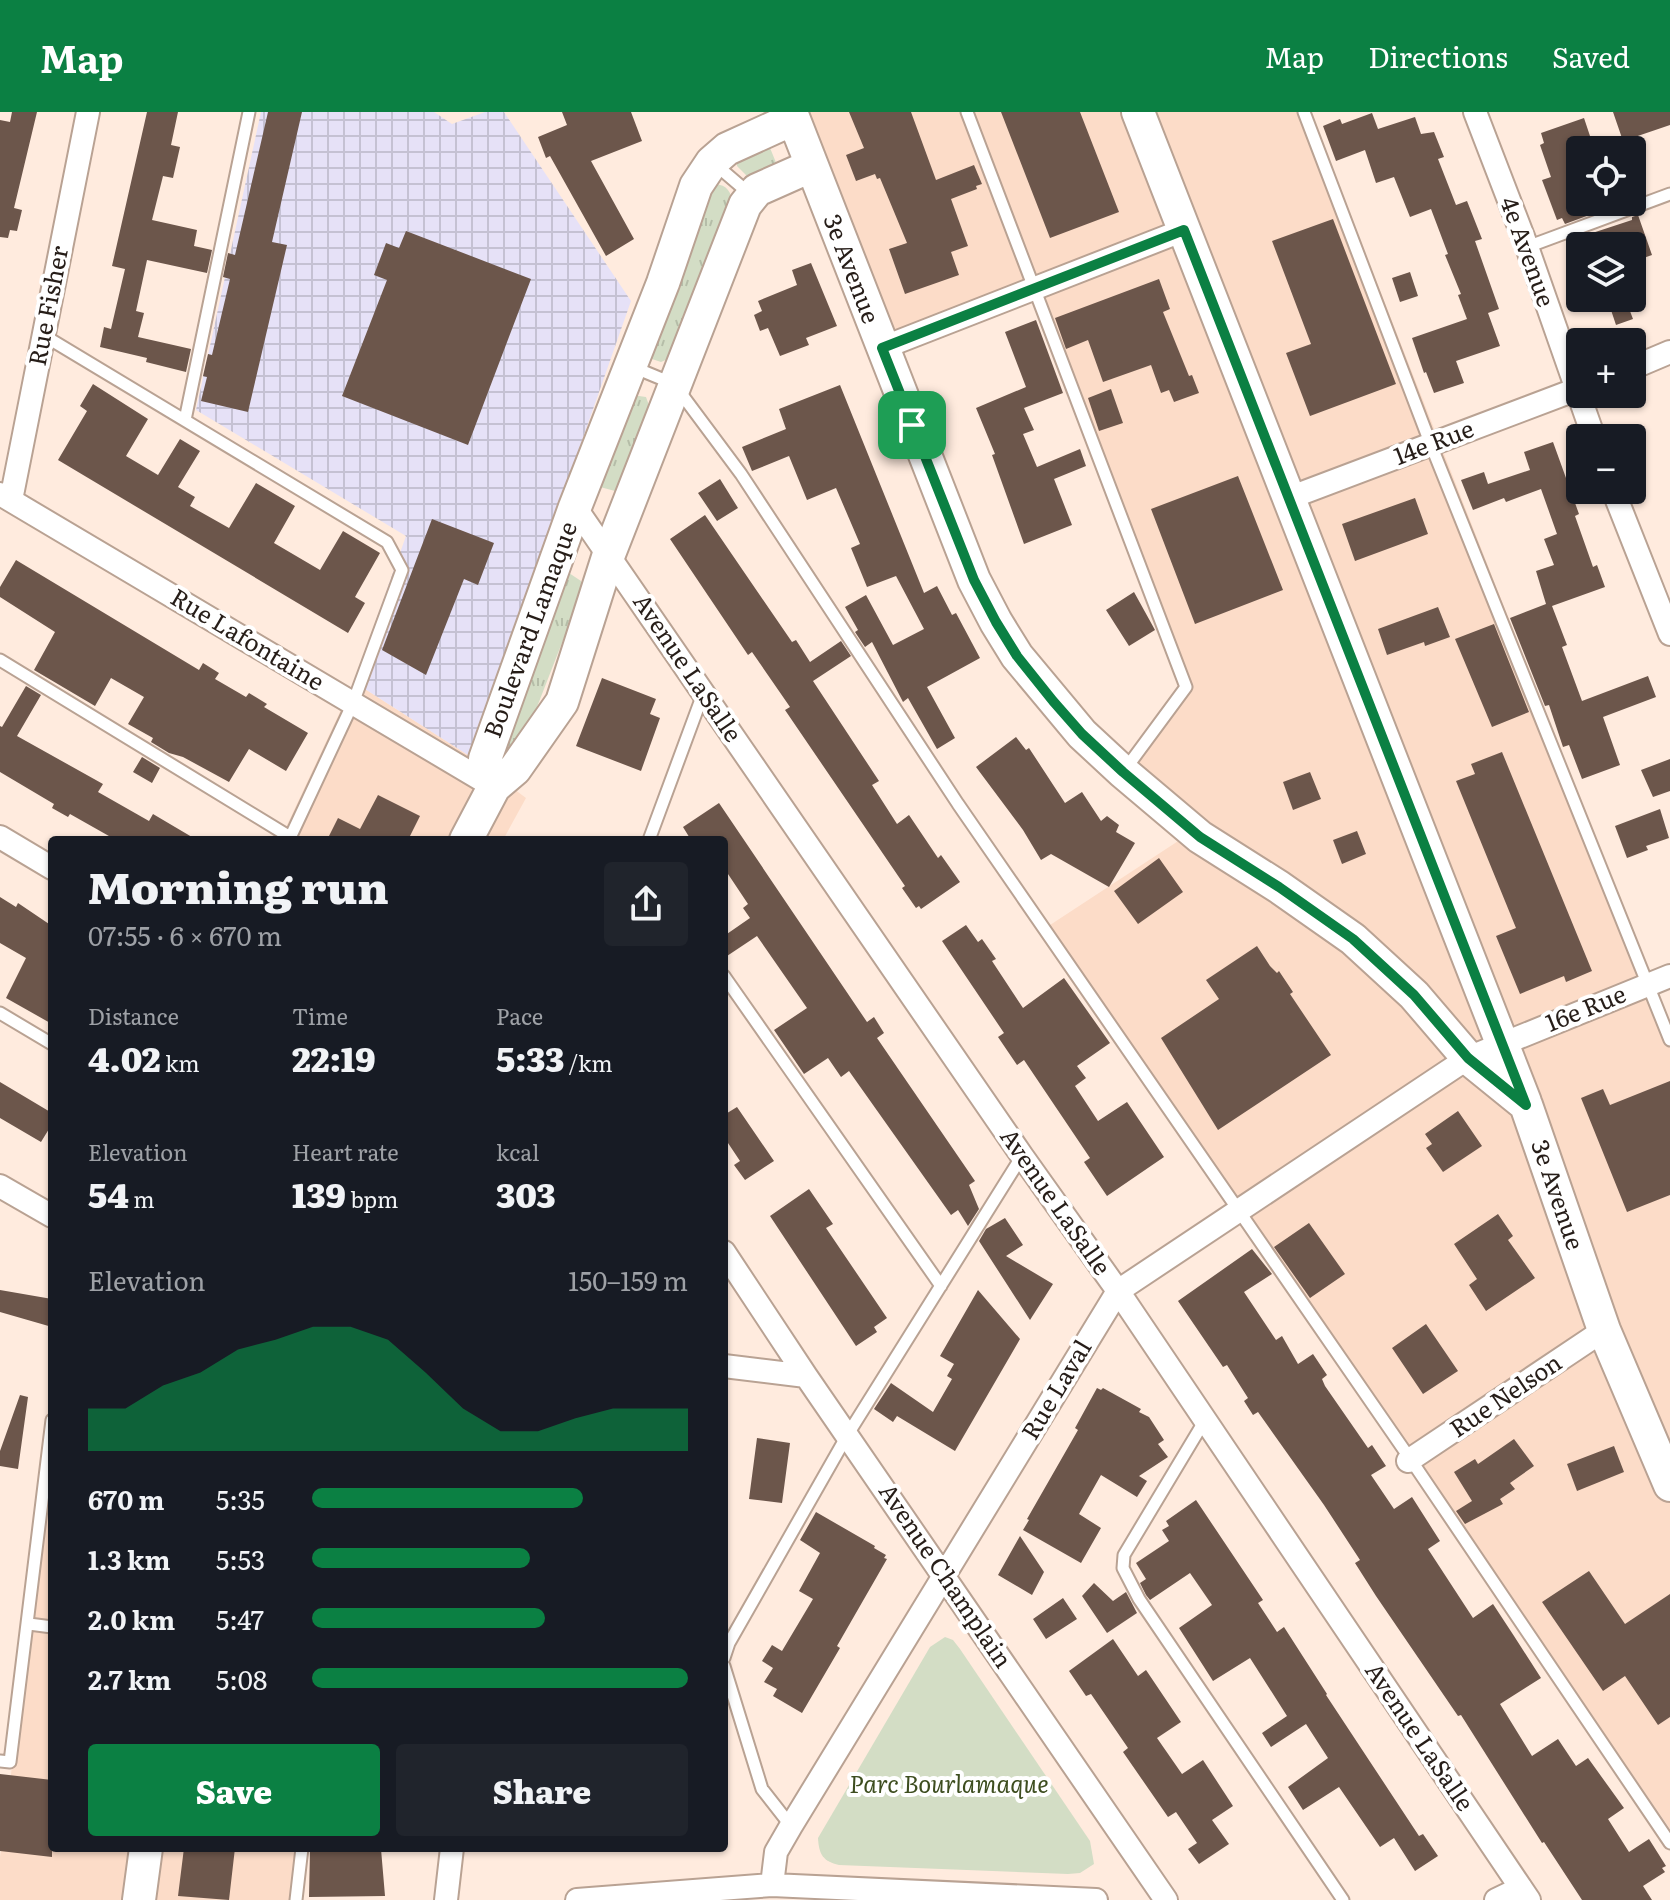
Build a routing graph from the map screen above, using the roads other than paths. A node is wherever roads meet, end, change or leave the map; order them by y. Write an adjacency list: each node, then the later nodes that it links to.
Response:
1 (88, 112): 15 (street, Rue Fisher)
2 (249, 112): 23 (lane)
3 (967, 112): 14 (lane)
4 (1138, 112): 12 (street)
5 (1304, 112): 24 (lane)
6 (1475, 112): 13 (street, 4e Avenue)
7 (792, 116): 8 (street, Boulevard Lamaque); 9 (street, 3e Avenue)
8 (712, 162): 11 (lane); 20 (street, Boulevard Lamaque)
9 (811, 166): 11 (street); 16 (street, 3e Avenue)
10 (1670, 194): 13 (lane)
11 (752, 196): 21 (street, Boulevard Lamaque)
12 (1184, 230): 14 (street); 26 (street)
13 (1527, 247): 18 (street, 4e Avenue)
14 (1033, 289): 16 (street); 34 (lane)
15 (43, 335): 23 (lane); 25 (street, Rue Fisher)
16 (882, 348): 34 (street, 3e Avenue)
17 (1670, 352): 19 (street)
18 (1566, 356)
19 (1646, 362)
20 (630, 366): 21 (lane); 28 (street, Boulevard Lamaque)
21 (674, 384): 29 (street, Boulevard Lamaque); 53 (lane)
22 (1566, 394): 24 (street, 14e Rue)
23 (185, 420): 33 (lane)
24 (1431, 445): 26 (street, 14e Rue); 44 (lane)
25 (6, 497): 33 (street, Rue Lafontaine)
26 (1289, 498): 48 (street)
27 (1619, 504): 30 (street)
28 (575, 507): 29 (street, Avenue LaSalle); 35 (street, Boulevard Lamaque)
29 (609, 554): 32 (street, Avenue LaSalle); 35 (street, Boulevard Lamaque)
30 (1670, 634)
31 (0, 660): 36 (lane)
32 (704, 692): 39 (lane); 51 (street, Avenue LaSalle)
33 (353, 703): 35 (street, Rue Lafontaine); 37 (lane)
34 (1123, 772): 49 (street, 3e Avenue)
35 (494, 787): 38 (street)
36 (286, 836)
37 (290, 836)
38 (468, 836)
39 (650, 836)
40 (0, 837): 41 (street)
41 (48, 866)
42 (1670, 976): 44 (street, 16e Rue)
43 (728, 982): 56 (lane)
44 (1648, 984): 46 (lane); 48 (street, 16e Rue)
45 (0, 1013): 47 (lane)
46 (1670, 1040)
47 (48, 1042)
48 (1502, 1043): 49 (street, Rue Laval); 50 (street)
49 (1468, 1058): 50 (street, 3e Avenue); 53 (street, Rue Laval)
50 (1526, 1105): 58 (street, 3e Avenue)
51 (1022, 1156): 56 (lane); 57 (street, Avenue LaSalle)
52 (0, 1186): 54 (street)
53 (1238, 1209): 57 (street, Rue Laval); 64 (lane)
54 (48, 1214)
55 (728, 1258): 60 (street, Avenue Champlain)
56 (941, 1286): 62 (lane)
57 (1118, 1291): 61 (street, Avenue LaSalle); 66 (street, Rue Laval)
58 (1604, 1330): 64 (street, Rue Nelson); 65 (street, 3e Avenue)
59 (728, 1366): 60 (street)
60 (806, 1376): 62 (street, Avenue Champlain)
61 (1205, 1420): 78 (street, Avenue LaSalle); 85 (lane)
62 (848, 1434): 66 (street, Avenue Champlain); 69 (lane)
63 (48, 1455): 67 (lane)
64 (1409, 1460): 73 (lane)
65 (1670, 1485)
66 (944, 1576): 72 (street, Rue Laval); 84 (street, Avenue Champlain)
67 (29, 1624): 68 (lane); 71 (lane)
68 (48, 1626)
69 (728, 1646)
70 (728, 1679): 72 (lane)
71 (0, 1761)
72 (791, 1826): 77 (street, Rue Laval)
73 (1670, 1843)
74 (145, 1852): 79 (street)
75 (302, 1852): 80 (lane)
76 (452, 1852): 81 (street)
77 (776, 1892): 82 (street); 83 (street)
78 (1525, 1894): 86 (street)
79 (139, 1900)
80 (296, 1900)
81 (446, 1900)
82 (577, 1900)
83 (1096, 1900)
84 (1166, 1900)
85 (1343, 1900)
86 (1496, 1900)

